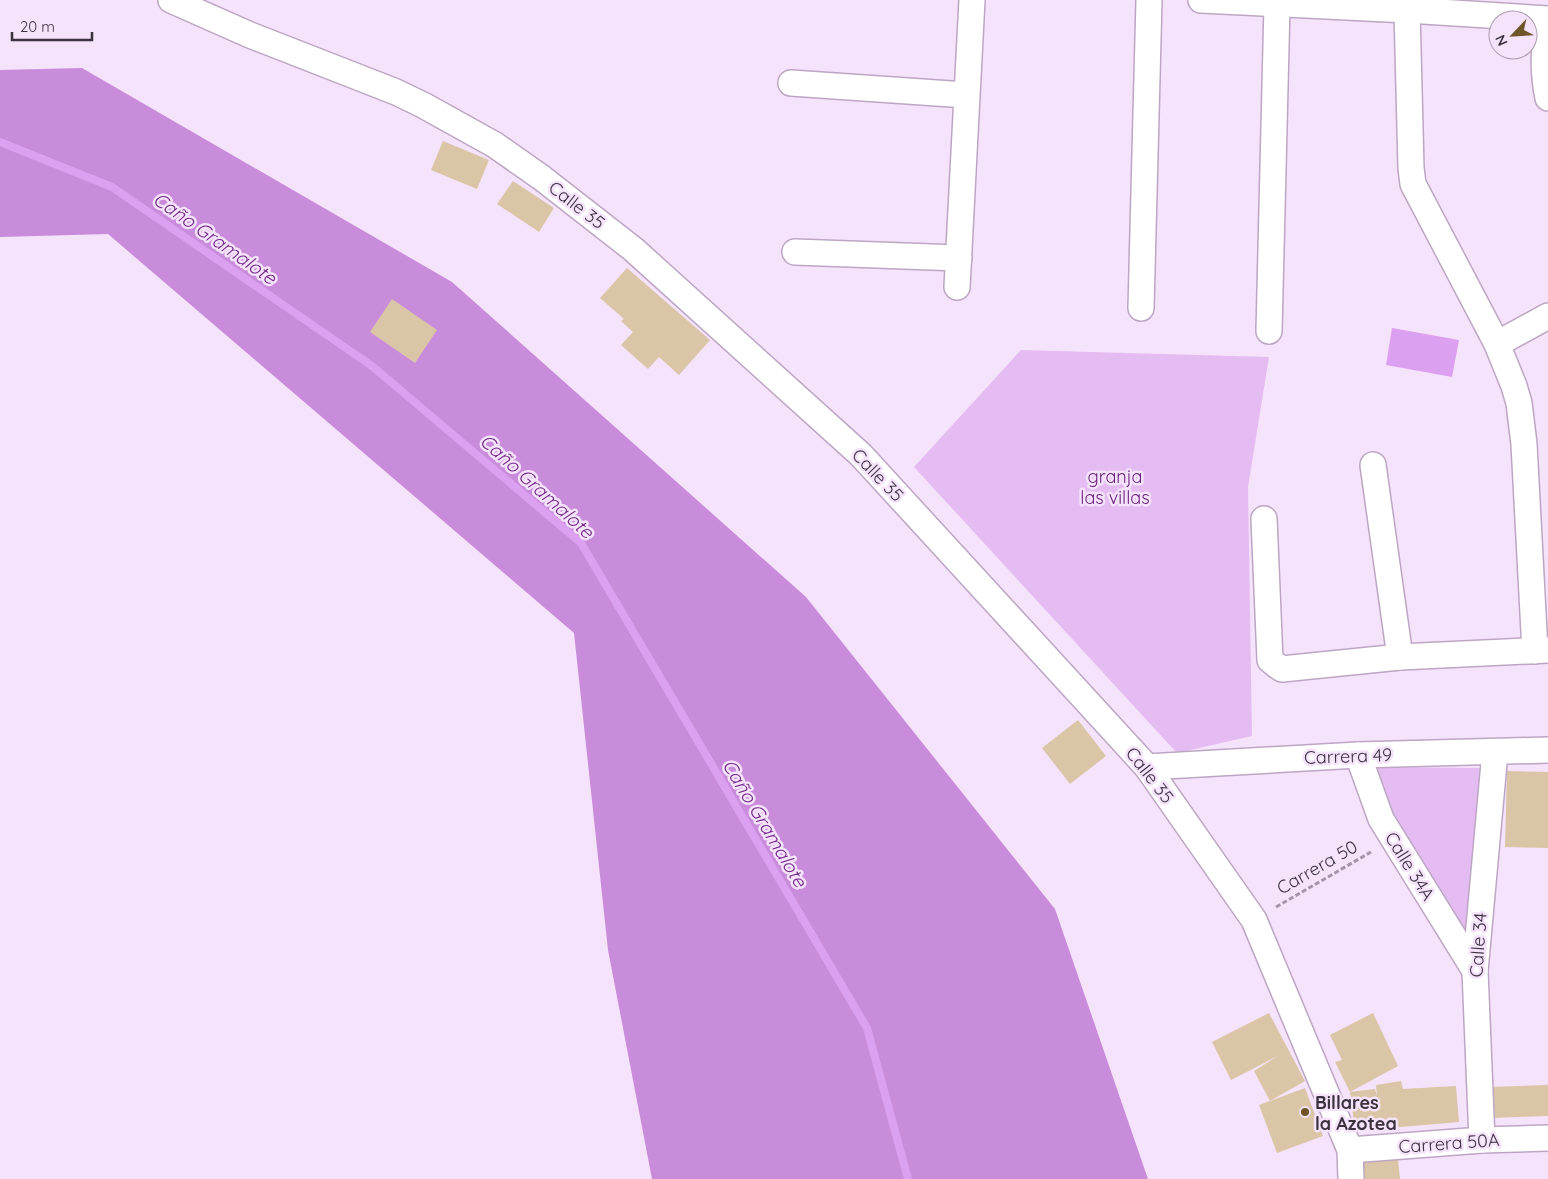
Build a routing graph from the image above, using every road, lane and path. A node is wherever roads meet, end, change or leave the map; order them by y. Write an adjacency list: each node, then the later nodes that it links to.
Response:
1 (171, 0): 25 (street, Calle 35)
2 (972, 0): 9 (street)
3 (1149, 0): 14 (street)
4 (1201, 0): 5 (street)
5 (1277, 4): 6 (street); 16 (street)
6 (1407, 10): 7 (street); 17 (street)
7 (1548, 19): 10 (street)
8 (791, 83): 9 (street)
9 (966, 95): 12 (street)
10 (1548, 98)
11 (794, 252): 12 (street)
12 (959, 258): 13 (street)
13 (957, 287)
14 (1141, 308)
15 (1548, 316): 17 (street)
16 (1268, 331)
17 (1497, 344): 20 (street)
18 (1373, 465): 21 (street)
19 (1264, 519): 21 (street)
20 (1542, 651): 21 (street)
21 (1400, 657)
22 (1548, 750): 23 (street, Carrera 49)
23 (1495, 752): 24 (street, Carrera 49); 28 (street, Calle 34)
24 (1358, 755): 25 (street, Carrera 49); 26 (street, Calle 34A)
25 (1147, 766): 27 (street, Calle 35)
26 (1394, 839): 27 (path, Carrera 50); 28 (street, Calle 34A)
27 (1254, 920): 31 (street, Calle 35)
28 (1475, 971): 30 (street, Calle 34)
29 (1548, 1138): 30 (street, Carrera 50A)
30 (1482, 1140): 31 (street, Carrera 50A)
31 (1350, 1150): 32 (street, Calle 35)
32 (1351, 1179)

